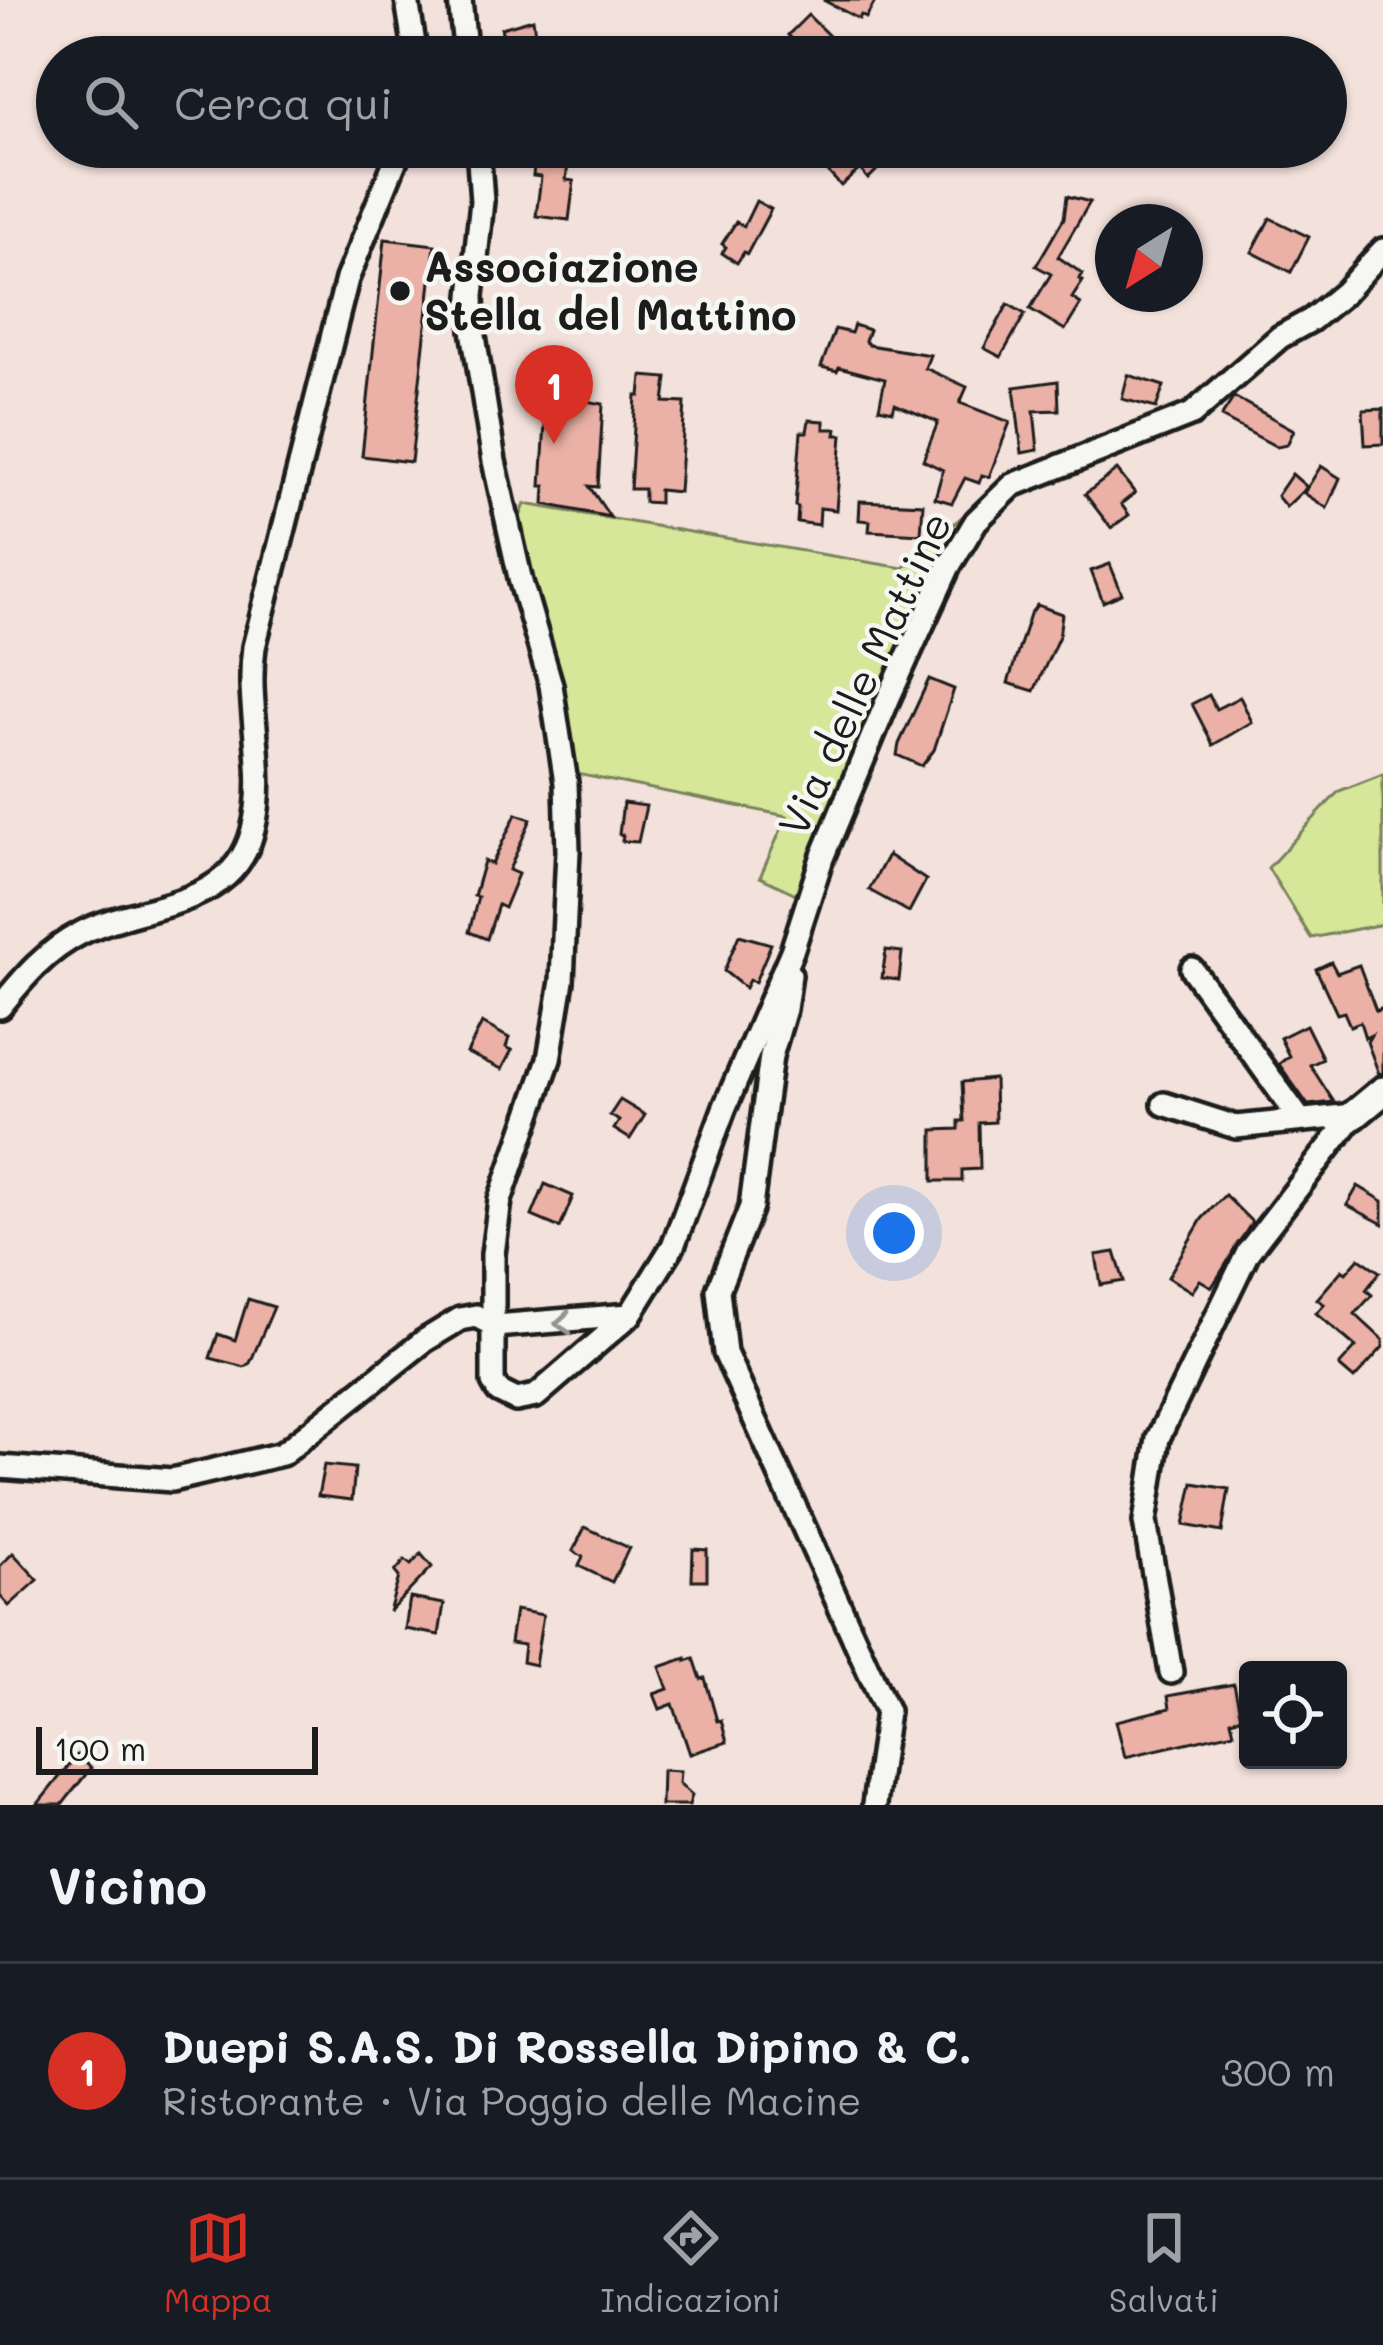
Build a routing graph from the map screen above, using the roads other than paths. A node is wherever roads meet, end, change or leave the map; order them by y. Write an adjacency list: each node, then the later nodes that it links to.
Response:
1 (407, 0): 3 (street)
2 (460, 0): 4 (street)
3 (413, 36)
4 (464, 36)
5 (392, 168): 10 (street)
6 (480, 168): 16 (street)
7 (1383, 250): 8 (street, Via delle Mattine)
8 (792, 951): 15 (street, Via delle Mattine); 19 (street)
9 (1192, 969): 14 (street)
10 (0, 1007)
11 (1383, 1091): 13 (street)
12 (1164, 1104): 14 (street)
13 (1354, 1115): 14 (street); 18 (street)
14 (1299, 1118)
15 (630, 1315): 16 (street, one-way to 16); 16 (street, Via delle Mattine)
16 (495, 1329): 17 (street)
17 (0, 1467)
18 (1171, 1672)
19 (874, 1805)

